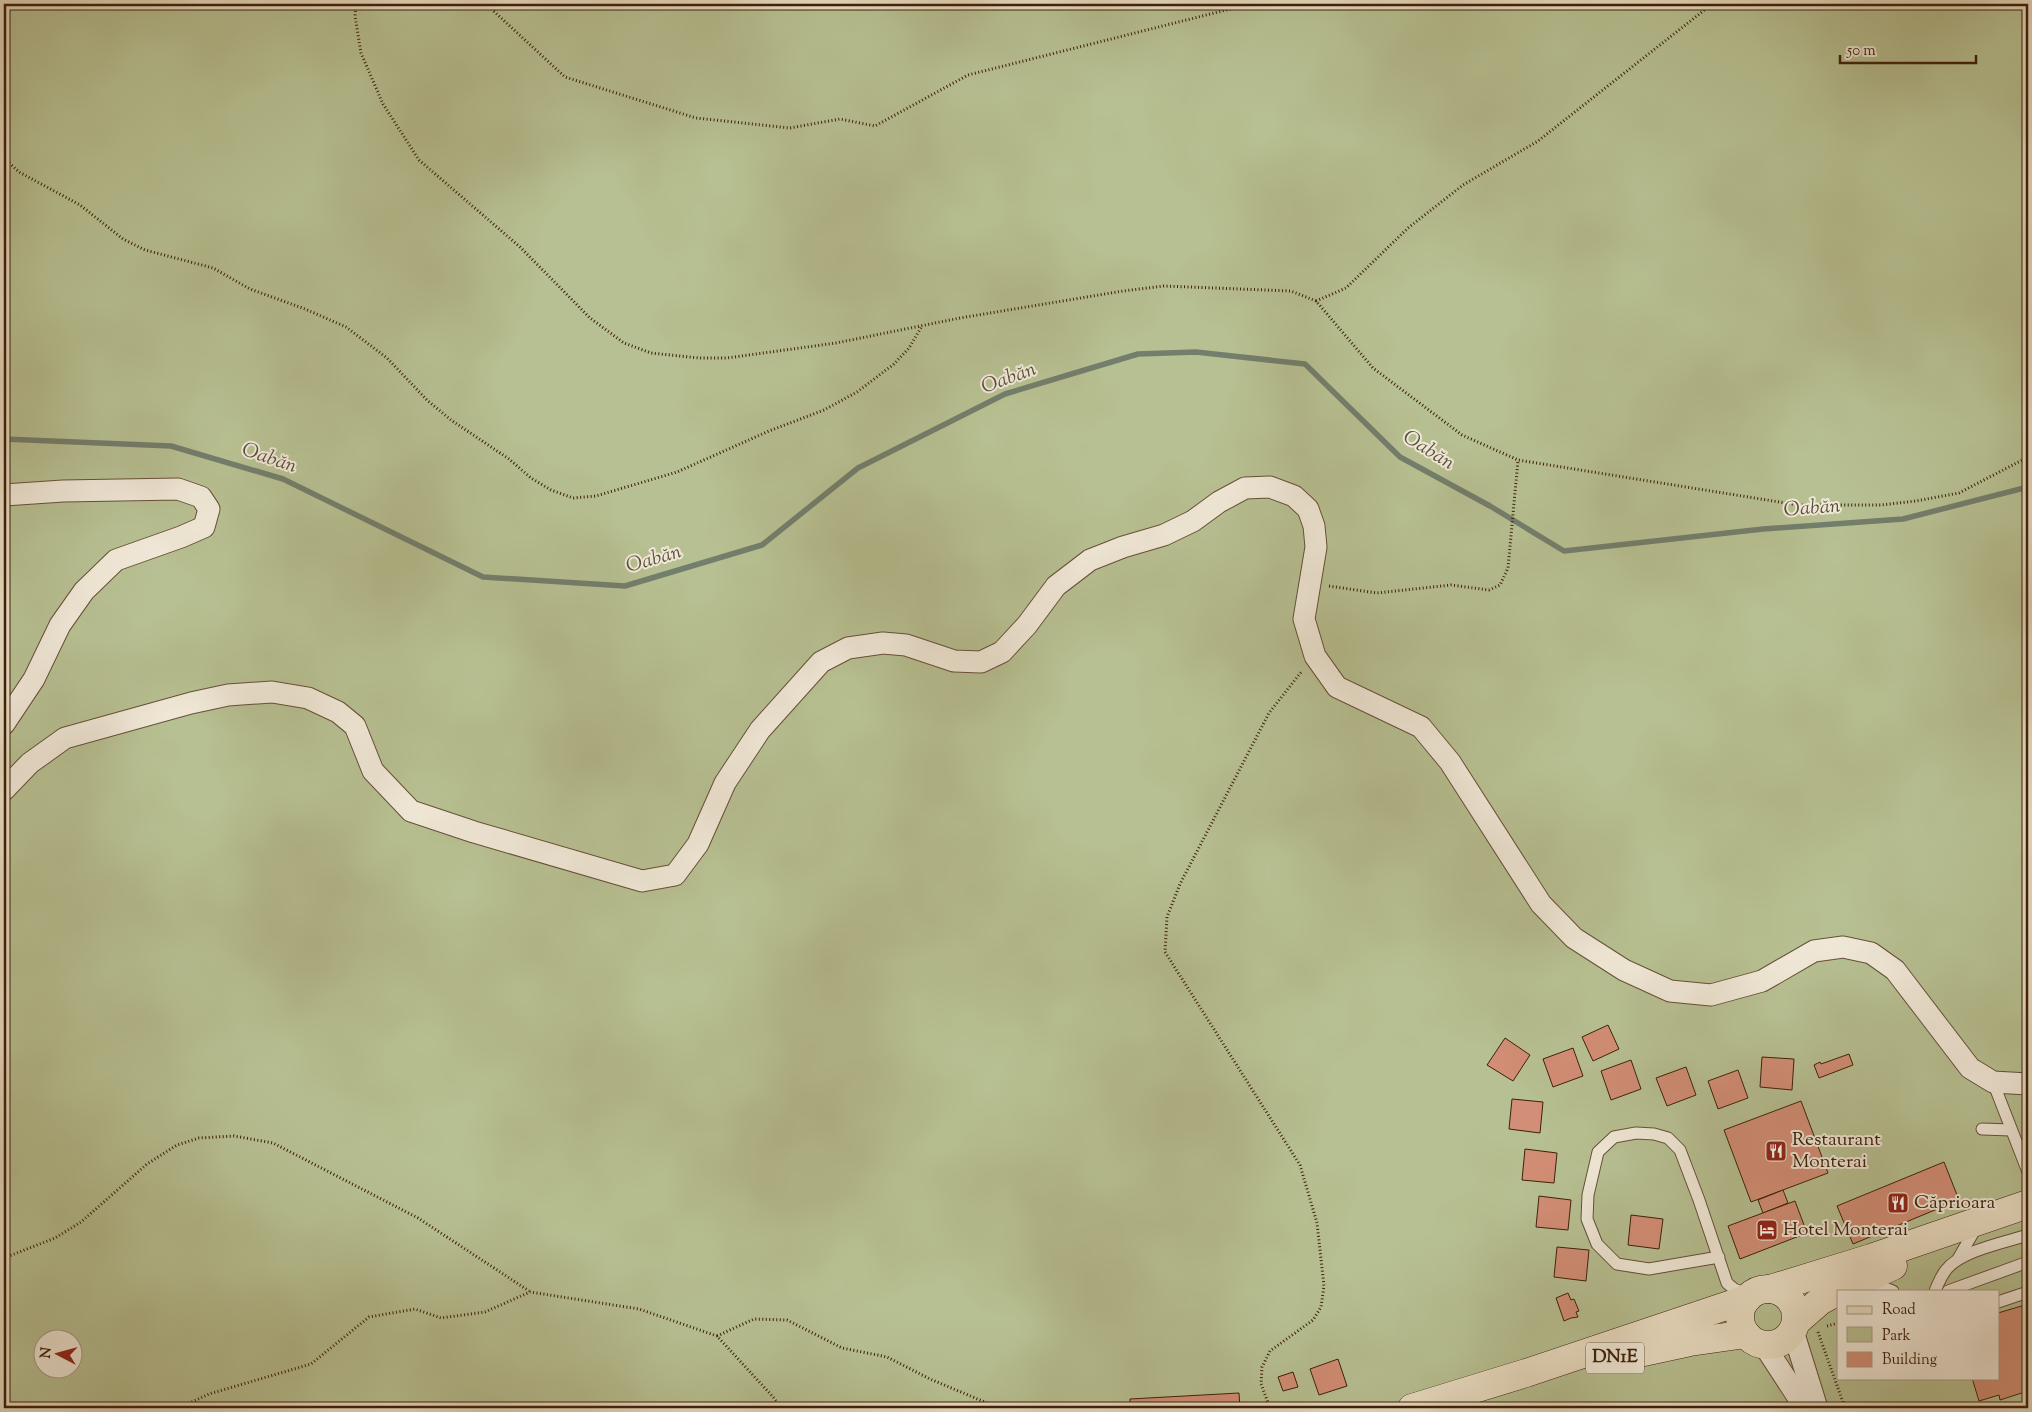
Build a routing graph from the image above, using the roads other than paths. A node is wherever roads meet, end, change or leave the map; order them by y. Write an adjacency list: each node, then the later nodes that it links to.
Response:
1 (4, 495): 2 (street)
2 (4, 724)
3 (4, 790): 4 (street)
4 (1993, 1082): 5 (street); 7 (lane)
5 (2028, 1084)
6 (1982, 1129): 7 (lane)
7 (2012, 1130): 8 (lane)
8 (2028, 1172)
9 (2020, 1207): 10 (main road, DN1E); 22 (main road, DN1E)
10 (1978, 1226): 13 (lane); 15 (main road, DN1E)
11 (2028, 1235): 13 (lane)
12 (1719, 1257): 12 (lane); 22 (lane)
13 (1957, 1261): 18 (lane)
14 (2028, 1262): 19 (lane)
15 (1864, 1280): 16 (main road, DN1E); 17 (lane)
16 (1841, 1290)
17 (1890, 1290)
18 (1936, 1290)
19 (1951, 1290)
20 (1837, 1292): 24 (main road, DN1E)
21 (2028, 1292): 23 (lane)
22 (1755, 1294): 24 (main road); 25 (main road); 26 (main road, DN1E)
23 (2000, 1301)
24 (1794, 1326): 25 (main road, DN1E); 29 (street)
25 (1755, 1339): 26 (main road, DN1E); 28 (street)
26 (1485, 1387): 27 (main road, DN1E)
27 (1412, 1408)
28 (1805, 1408)
29 (1817, 1408)

